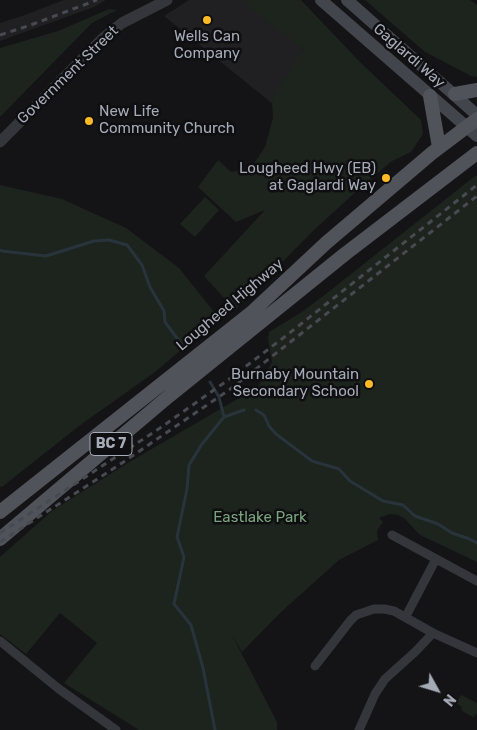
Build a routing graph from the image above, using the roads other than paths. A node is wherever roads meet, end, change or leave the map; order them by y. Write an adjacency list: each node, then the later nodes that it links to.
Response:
1 (167, 0): 10 (street, Government Street)
2 (321, 0): 6 (main road, Gaglardi Way)
3 (347, 0): 5 (main road, Gaglardi Way)
4 (477, 90): 5 (main road)
5 (455, 94): 7 (main road, Gaglardi Way)
6 (430, 96): 8 (main road, Gaglardi Way); 11 (main road)
7 (477, 115)
8 (472, 123): 9 (main road, Gaglardi Way); 11 (main road, Lougheed Highway / BC 7)
9 (477, 136)
10 (0, 142)
11 (439, 147): 13 (main road, Lougheed Highway / BC 7)
12 (477, 153): 13 (main road, Lougheed Highway / BC 7)
13 (255, 318): 14 (main road, Lougheed Highway / BC 7)
14 (220, 347): 15 (main road, Lougheed Highway / BC 7); 17 (main road, Lougheed Highway / BC 7)
15 (0, 512)
16 (392, 535): 18 (street)
17 (0, 539)
18 (436, 559): 19 (street); 20 (street)
19 (477, 581)
20 (406, 616): 21 (street); 24 (street)
21 (433, 633): 23 (street); 26 (street)
22 (0, 642): 25 (street)
23 (477, 653)
24 (315, 666)
25 (116, 730)
26 (359, 730)

